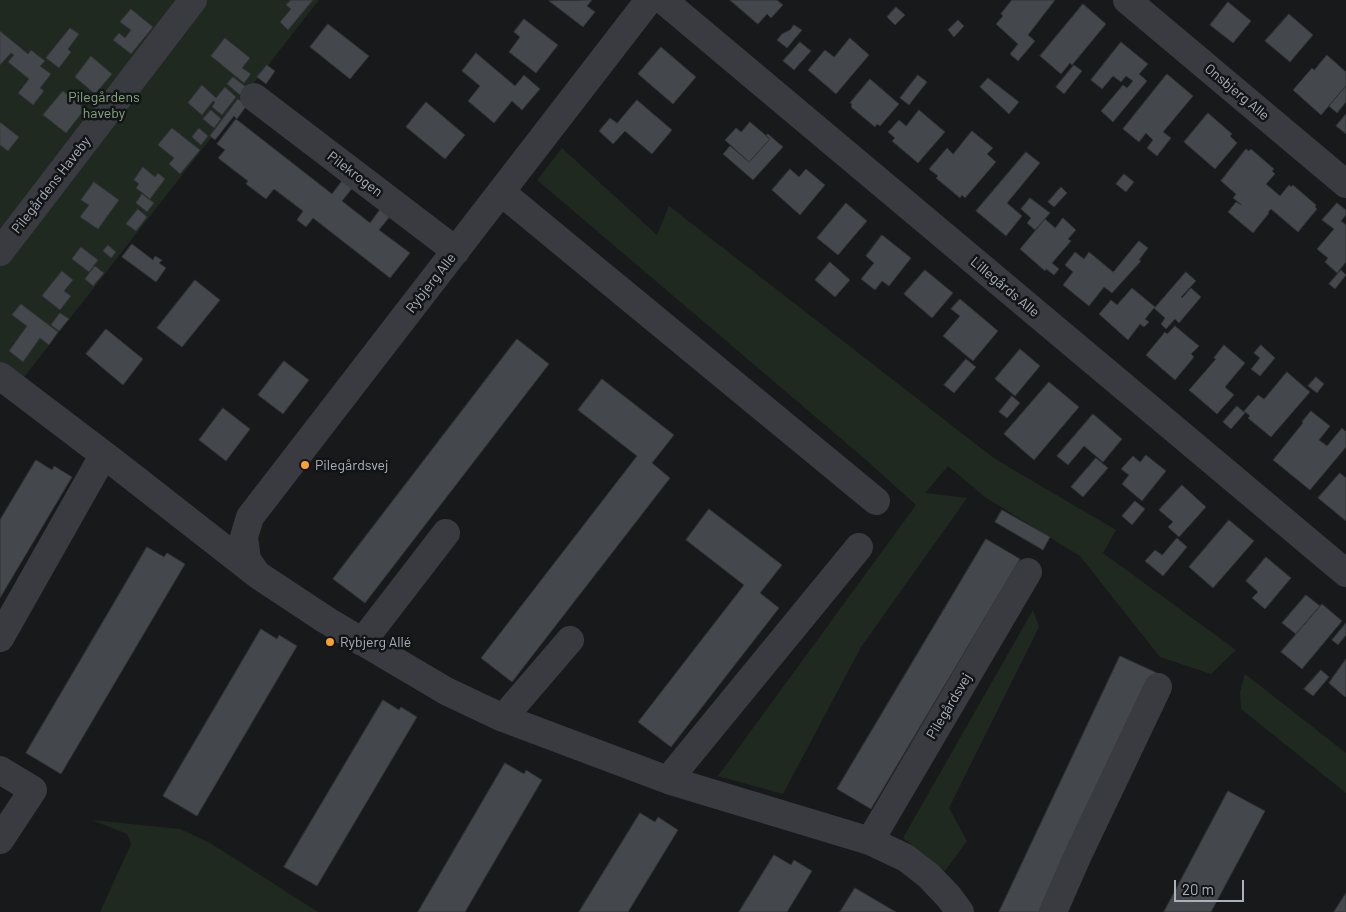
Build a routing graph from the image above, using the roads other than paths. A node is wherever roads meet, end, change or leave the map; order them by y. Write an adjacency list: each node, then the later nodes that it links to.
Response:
1 (193, 0): 9 (street, Pilegårdens Haveby)
2 (648, 0): 7 (street, Rybjerg Alle)
3 (663, 0): 16 (street, Lillegårds Alle)
4 (1127, 0): 6 (street, Onsbjerg Alle)
5 (254, 97): 8 (street, Pilekrogen)
6 (1346, 184)
7 (501, 192): 8 (street, Rybjerg Alle); 12 (street)
8 (456, 251): 17 (street, Rybjerg Alle)
9 (0, 252)
10 (0, 376): 11 (street)
11 (103, 456): 17 (street); 18 (street)
12 (876, 500)
13 (446, 533): 20 (street)
14 (859, 547): 24 (street)
15 (1028, 572): 26 (street, Pilegårdsvej)
16 (1346, 573)
17 (258, 575): 20 (street)
18 (0, 638)
19 (570, 640): 22 (street)
20 (362, 642): 22 (street)
21 (1158, 687): 28 (street)
22 (503, 718): 24 (street)
23 (0, 770): 25 (street)
24 (668, 780): 26 (street)
25 (0, 840)
26 (870, 841): 27 (street)
27 (960, 912)
28 (1053, 912)

